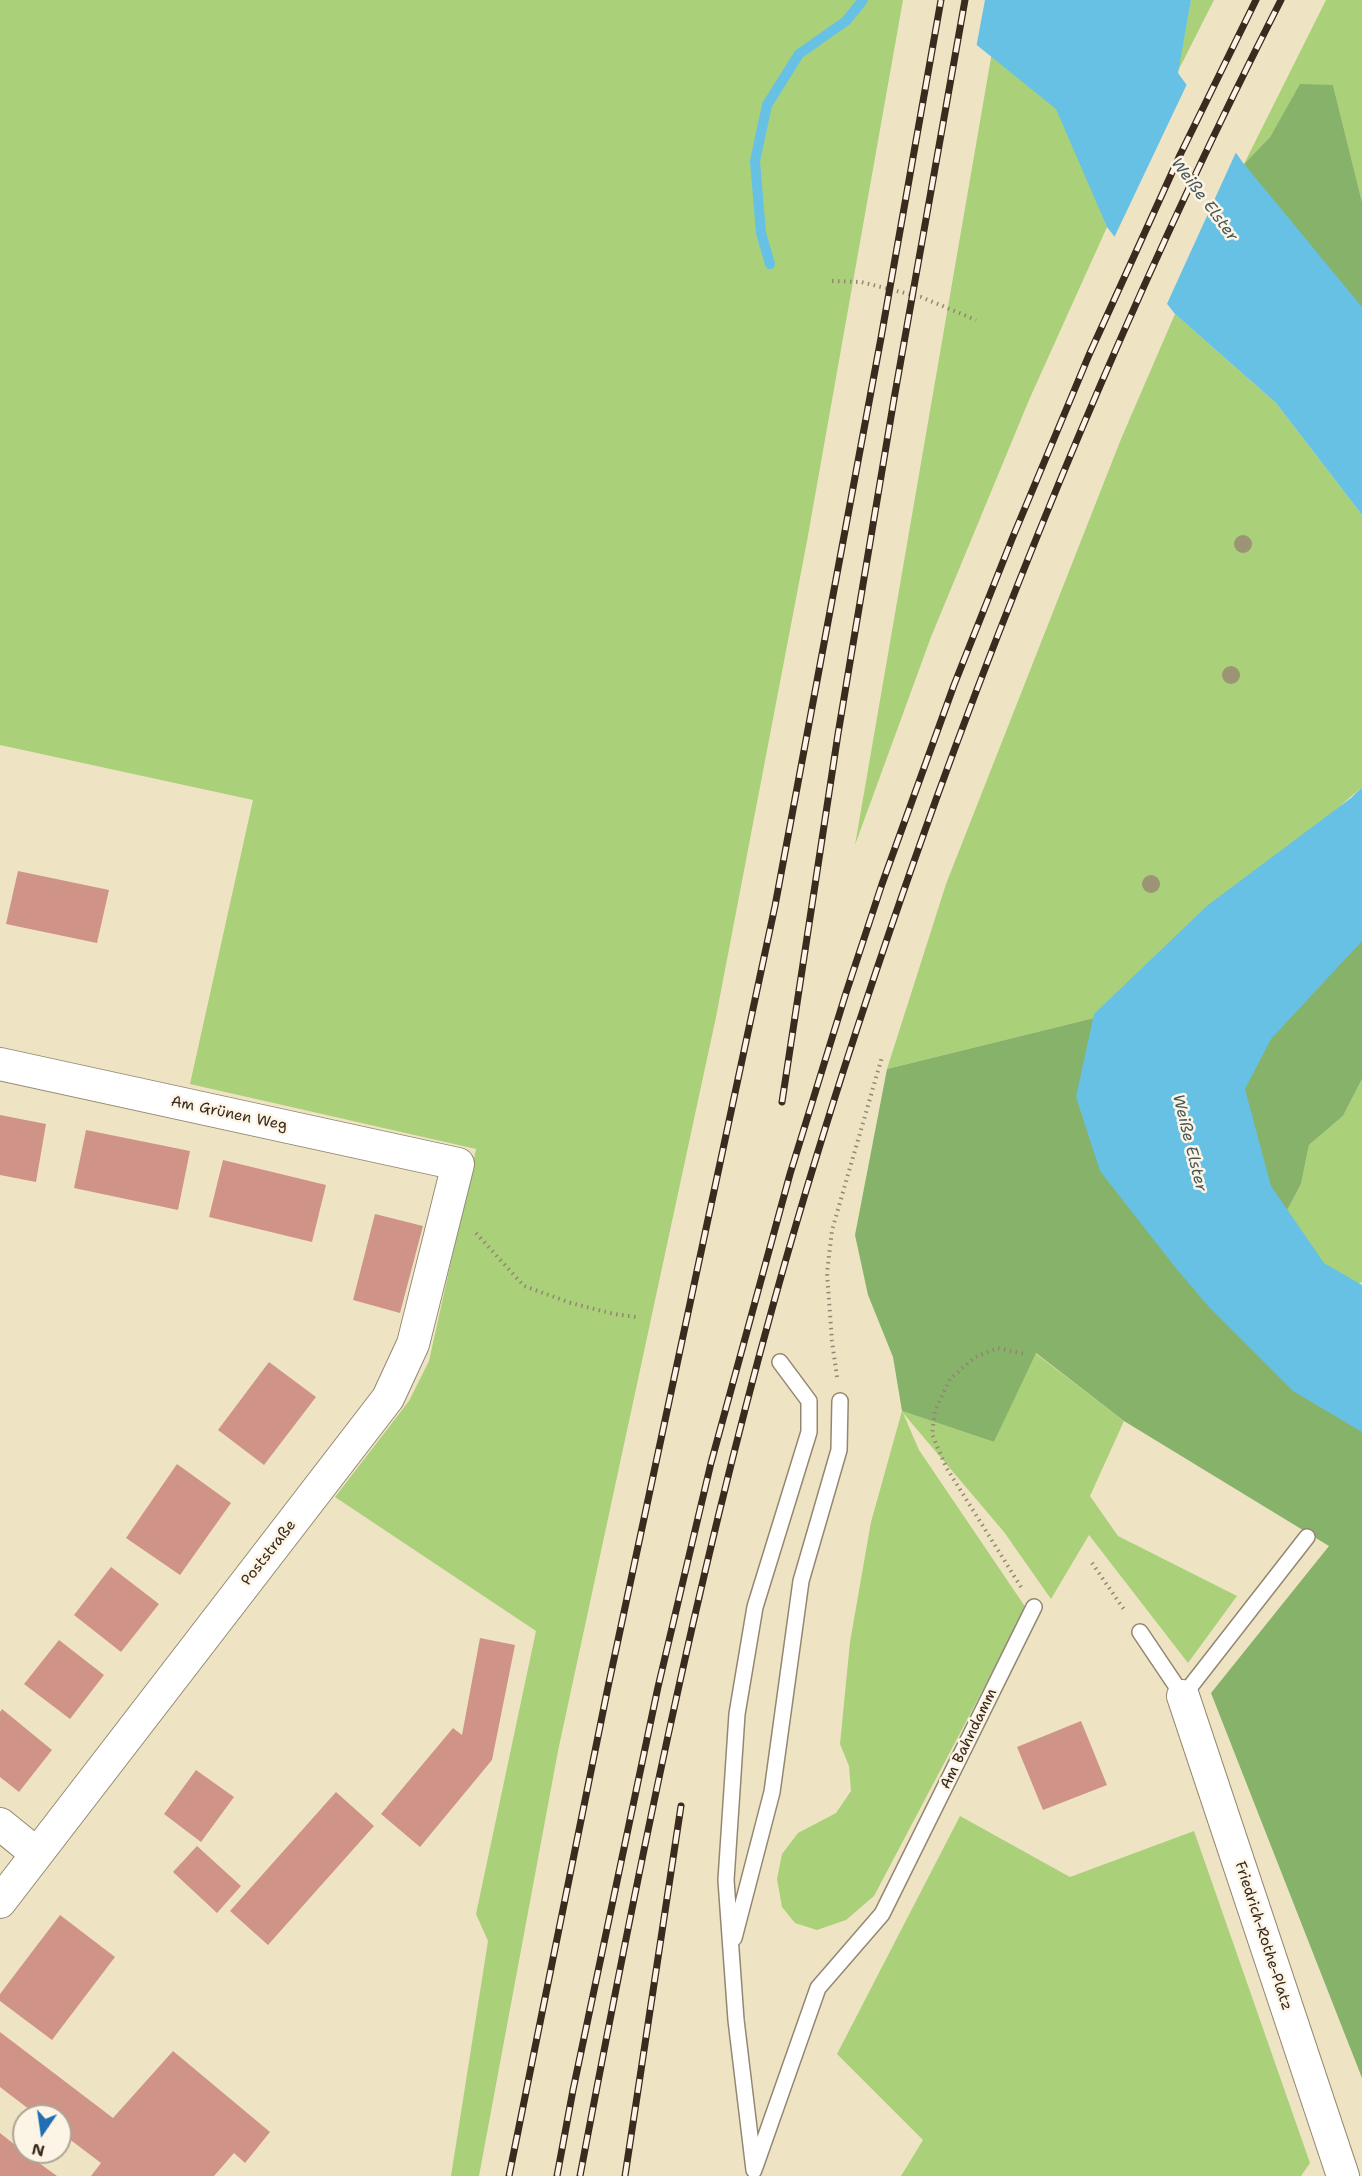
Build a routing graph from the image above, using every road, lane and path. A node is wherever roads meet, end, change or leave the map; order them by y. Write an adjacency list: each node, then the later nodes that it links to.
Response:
1 (832, 281): 2 (path)
2 (976, 320)
3 (882, 1057): 10 (path)
4 (0, 1064): 5 (street, Am Grünen Weg)
5 (459, 1164): 6 (street, Poststraße)
6 (445, 1219): 7 (path); 17 (street, Poststraße)
7 (636, 1317)
8 (1024, 1354): 13 (path)
9 (780, 1362): 19 (lane)
10 (840, 1401): 19 (lane)
11 (1307, 1537): 15 (lane)
12 (1092, 1563): 14 (path)
13 (1034, 1607): 20 (lane, Am Bahndamm)
14 (1140, 1632): 15 (lane, Friedrich-Rothe-Platz)
15 (1183, 1696): 21 (street, Friedrich-Rothe-Platz)
16 (0, 1824): 17 (street)
17 (37, 1854): 18 (street, Poststraße)
18 (0, 1902)
19 (731, 1950): 20 (lane)
20 (753, 2173)
21 (1342, 2176)

